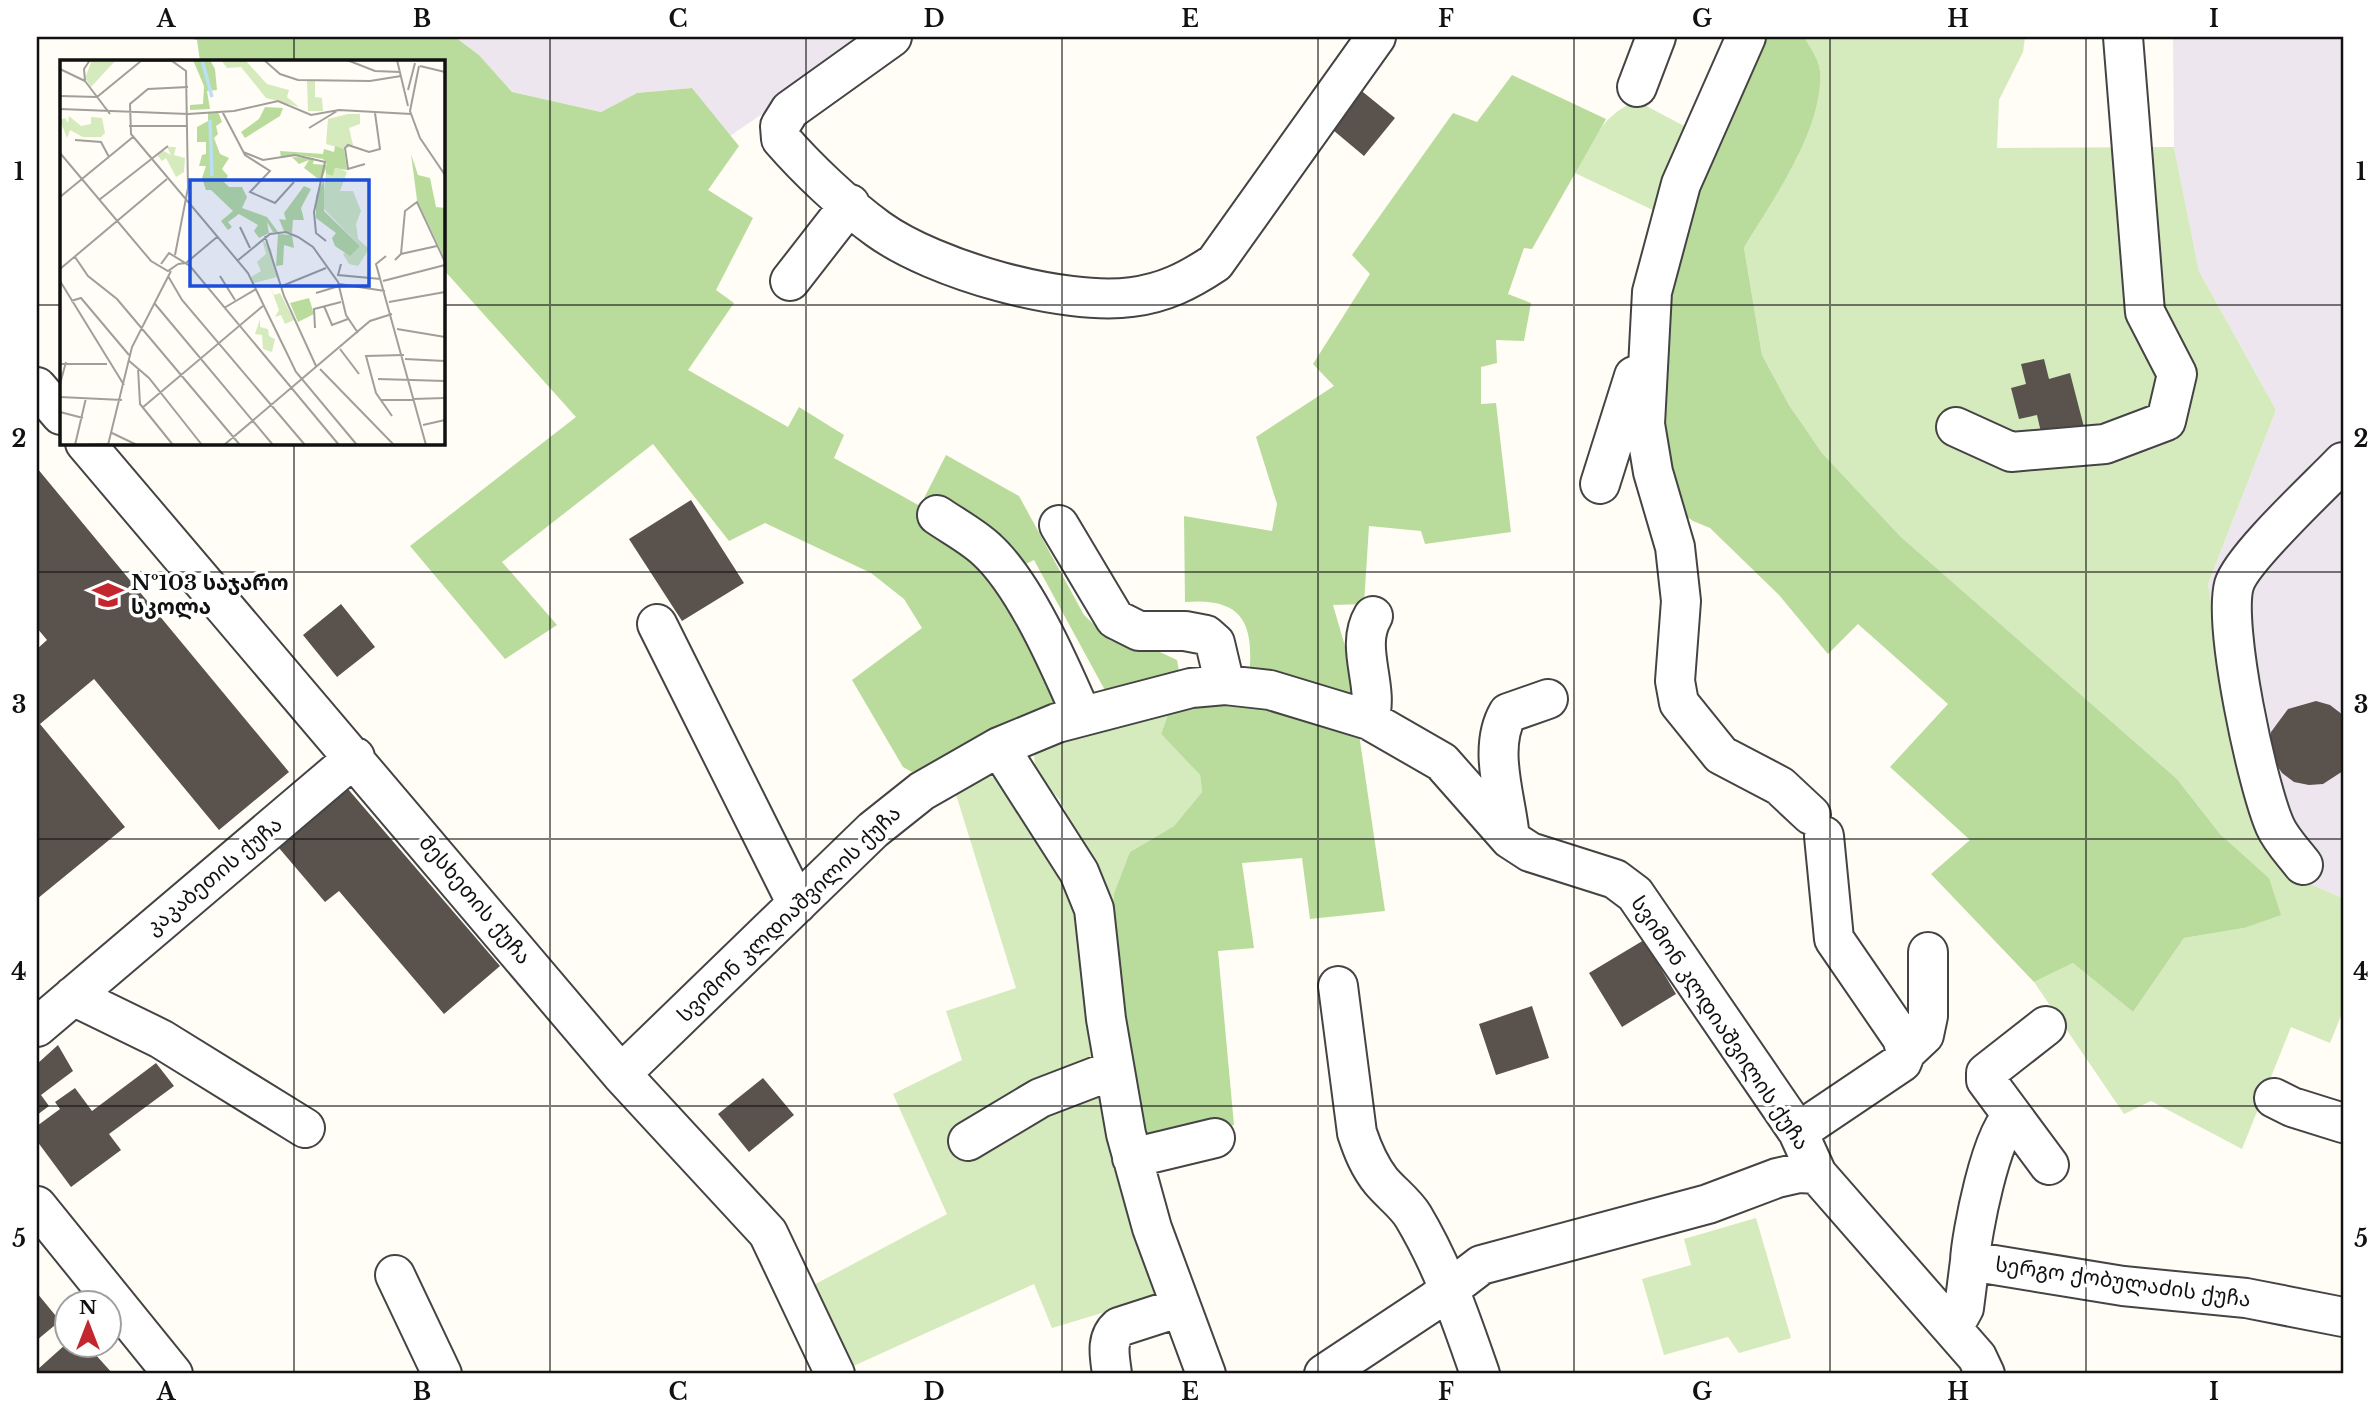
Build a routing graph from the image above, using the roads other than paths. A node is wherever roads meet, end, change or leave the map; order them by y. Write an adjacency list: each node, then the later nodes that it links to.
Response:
1 (892, 37): 7 (street)
2 (1376, 37): 7 (street)
3 (1656, 37): 6 (street)
4 (1746, 37): 9 (street)
5 (2123, 37): 12 (street)
6 (1637, 86)
7 (850, 204): 8 (street)
8 (790, 281)
9 (1647, 337): 15 (street); 34 (street)
10 (37, 387): 11 (street)
11 (60, 414)
12 (1956, 427)
13 (86, 444): 25 (street, მესხეთის ქუჩა)
14 (2343, 462): 27 (street)
15 (1600, 484)
16 (937, 515): 22 (street)
17 (1059, 525): 20 (street)
18 (1373, 616): 23 (street)
19 (657, 624): 28 (street)
20 (1225, 685): 22 (street, სვიმონ კლდიაშვილის ქუჩა); 23 (street, სვიმონ კლდიაშვილის ქუჩა)
21 (1548, 699): 26 (street)
22 (1082, 716): 24 (street, სვიმონ კლდიაშვილის ქუჩა)
23 (1369, 720): 26 (street, სვიმონ კლდიაშვილის ქუჩა)
24 (999, 747): 28 (street, სვიმონ კლდიაშვილის ქუჩა); 35 (street)
25 (355, 757): 31 (street, კაკაბეთის ქუჩა); 36 (street, მესხეთის ქუჩა)
26 (1510, 839): 41 (street, სვიმონ კლდიაშვილის ქუჩა)
27 (2303, 865)
28 (797, 904): 36 (street, სვიმონ კლდიაშვილის ქუჩა)
29 (1928, 952): 34 (street)
30 (1338, 986): 50 (street)
31 (73, 996): 33 (street, კაკაბეთის ქუჩა); 40 (street)
32 (2046, 1026): 38 (street)
33 (37, 1027)
34 (1906, 1052): 41 (street)
35 (1113, 1070): 43 (street); 44 (street)
36 (621, 1074): 56 (street, მესხეთის ქუჩა)
37 (2274, 1098): 39 (street)
38 (2012, 1117): 45 (street); 48 (street, სერგო ქობულაძის ქუჩა)
39 (2343, 1123)
40 (305, 1128)
41 (1798, 1132): 46 (street, სვიმონ კლდიაშვილის ქუჩა)
42 (1215, 1138): 44 (street)
43 (968, 1141)
44 (1132, 1158): 51 (street)
45 (2049, 1165)
46 (1817, 1174): 50 (street); 53 (street, სვიმონ კლდიაშვილის ქუჩა)
47 (37, 1206): 54 (street)
48 (1970, 1261): 52 (street, სერგო ქობულაძის ქუჩა); 53 (street)
49 (395, 1275): 55 (street)
50 (1450, 1287): 59 (street); 60 (street)
51 (1181, 1307): 57 (street); 58 (street)
52 (2343, 1317)
53 (1953, 1328): 61 (street, სვიმონ კლდიაშვილის ქუჩა)
54 (173, 1374)
55 (442, 1374)
56 (835, 1374)
57 (1112, 1374)
58 (1206, 1374)
59 (1324, 1374)
60 (1480, 1374)
61 (1985, 1374)

